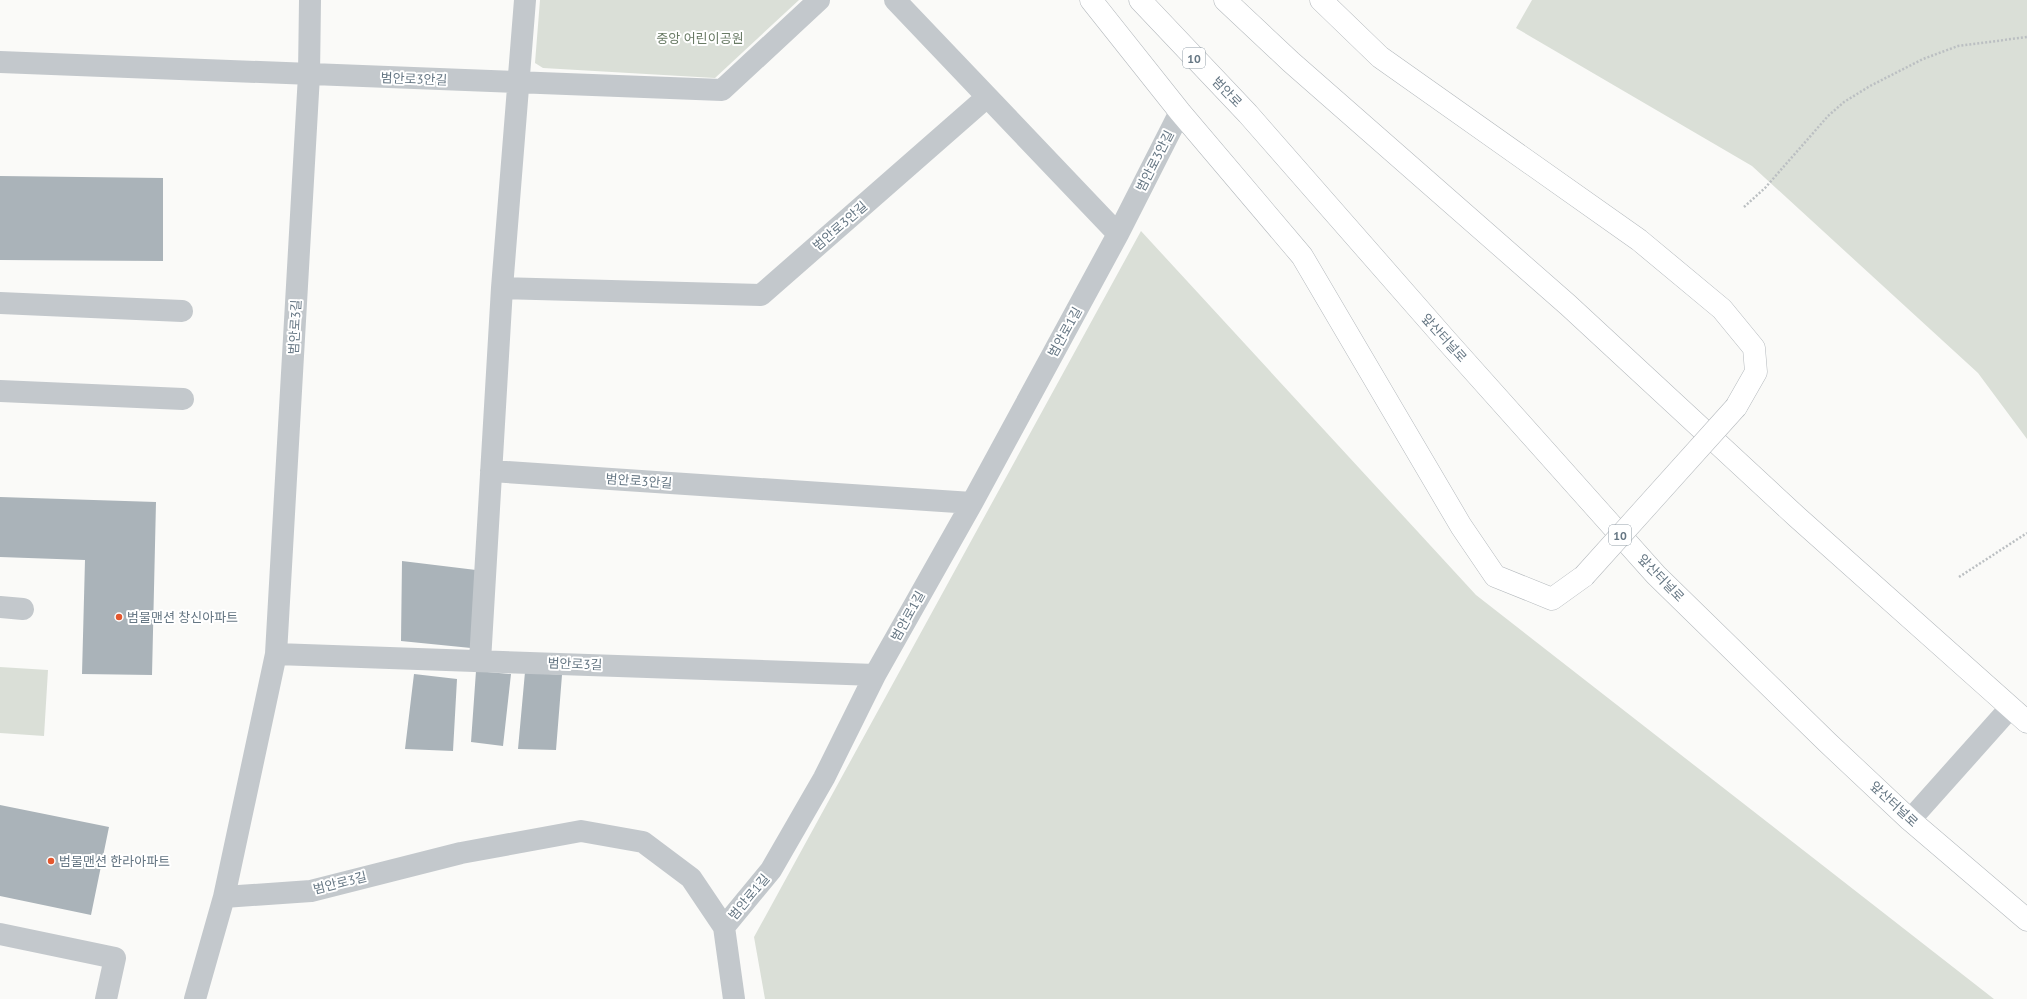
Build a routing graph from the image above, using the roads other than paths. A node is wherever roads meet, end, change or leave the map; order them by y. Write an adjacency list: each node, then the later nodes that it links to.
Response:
1 (310, 0): 10 (street, 범안로3길)
2 (525, 0): 11 (street)
3 (819, 0): 11 (street, 범안로3안길)
4 (895, 0): 12 (street)
5 (1091, 0): 13 (highway)
6 (1140, 0): 14 (highway, 범안로 / 10)
7 (1225, 0): 28 (highway)
8 (1321, 0): 13 (highway, bridge)
9 (0, 62): 10 (street, 범안로3안길)
10 (309, 75): 11 (street, 범안로3안길); 25 (street, 범안로3길)
11 (518, 82): 16 (street)
12 (988, 97): 15 (street); 16 (street, 범안로3안길)
13 (1180, 112): 15 (street, 범안로3안길)
14 (1248, 114): 30 (highway, 앞산터널로 / 10)
15 (1118, 234): 22 (street, 범안로1길)
16 (502, 288): 21 (street)
17 (0, 303): 18 (street)
18 (182, 310)
19 (0, 391): 20 (street)
20 (183, 399)
21 (491, 472): 22 (street, 범안로3안길); 26 (street)
22 (972, 503): 27 (street, 범안로1길)
23 (0, 607): 24 (street)
24 (23, 609)
25 (276, 654): 26 (street, 범안로3길); 31 (street, 범안로3길)
26 (480, 661): 27 (street, 범안로3길)
27 (875, 675): 33 (street, 범안로1길)
28 (2010, 708): 29 (highway); 30 (street)
29 (2027, 722)
30 (1910, 820): 32 (highway, 앞산터널로 / 10)
31 (224, 897): 33 (street, 범안로3길); 36 (street, 범안로3길)
32 (2027, 920)
33 (724, 927): 37 (street, 범안로1길)
34 (0, 934): 35 (street)
35 (106, 999)
36 (195, 999)
37 (734, 999)

